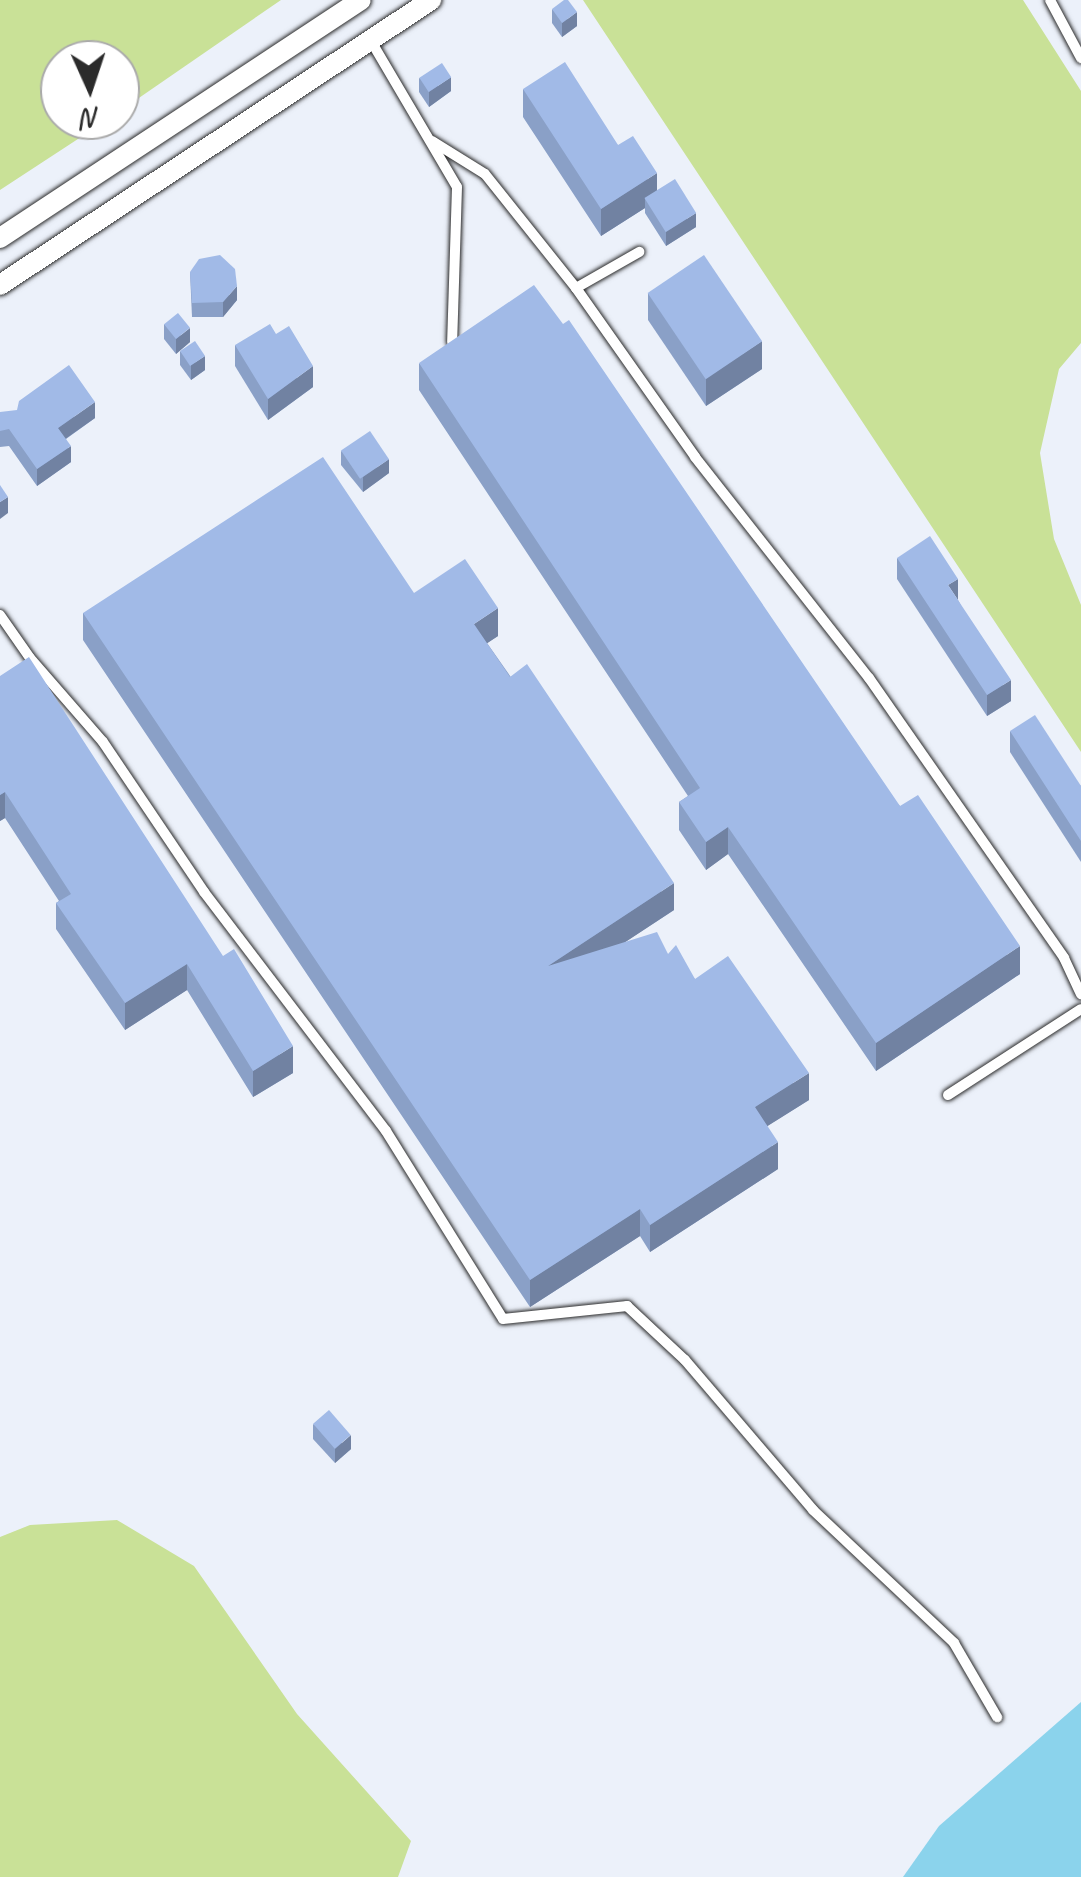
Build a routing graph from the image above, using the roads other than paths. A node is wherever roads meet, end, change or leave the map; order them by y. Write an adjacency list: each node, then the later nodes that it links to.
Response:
1 (360, 0): 7 (street)
2 (432, 0): 4 (street)
3 (1050, 0): 5 (lane)
4 (371, 40): 6 (lane); 9 (street)
5 (1081, 58)
6 (432, 141): 10 (lane); 11 (lane)
7 (0, 238)
8 (639, 252): 10 (lane)
9 (0, 284)
10 (576, 288): 13 (lane)
11 (452, 342)
12 (0, 615): 16 (lane)
13 (1081, 994)
14 (1081, 1009): 15 (lane)
15 (948, 1095)
16 (997, 1716)

